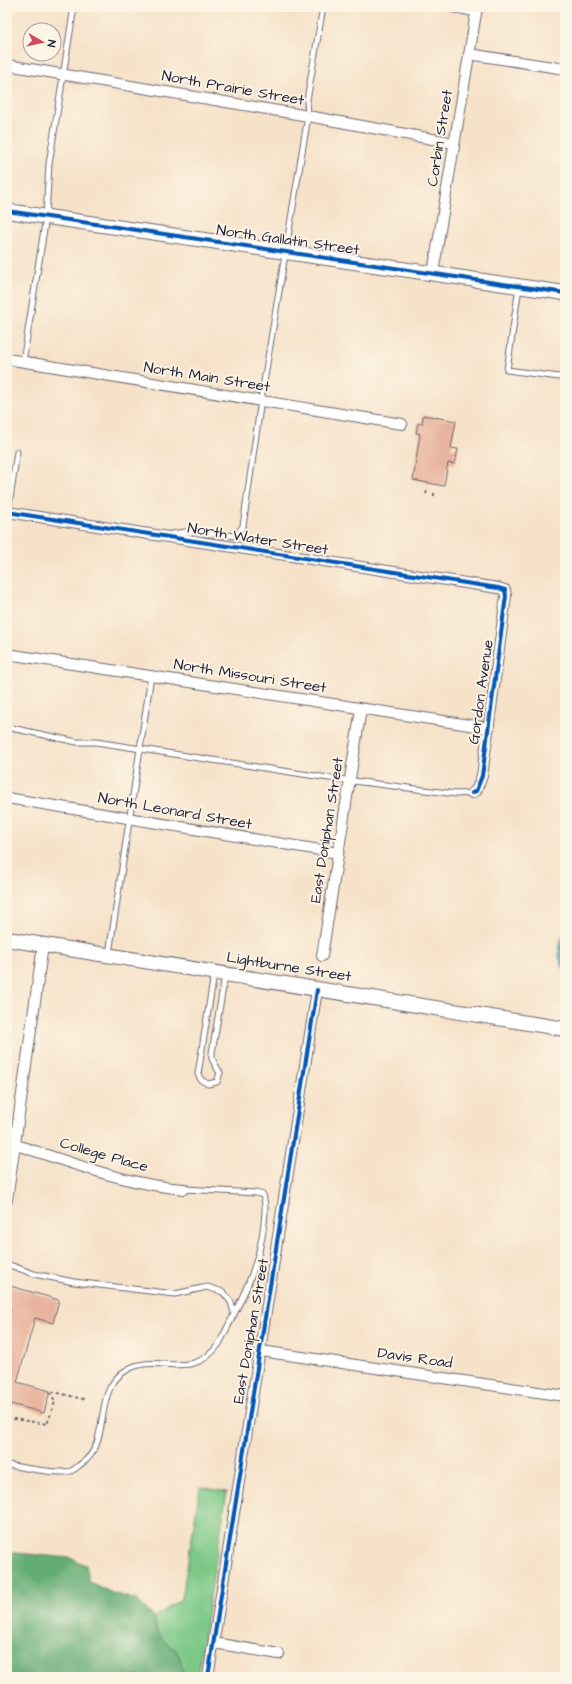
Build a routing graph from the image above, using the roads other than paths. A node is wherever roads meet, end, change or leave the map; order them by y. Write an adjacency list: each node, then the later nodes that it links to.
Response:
1 (74, 7): 8 (lane)
2 (323, 7): 9 (lane)
3 (452, 7): 4 (street)
4 (476, 9): 5 (street, Corbin Street)
5 (469, 54): 7 (street); 10 (street, Corbin Street)
6 (7, 66): 8 (street, North Prairie Street)
7 (565, 69)
8 (62, 74): 9 (street, North Prairie Street); 12 (lane)
9 (308, 116): 10 (street, North Prairie Street); 13 (lane)
10 (454, 143): 14 (street, Corbin Street)
11 (7, 211): 12 (street, North Gallatin Street)
12 (46, 217): 13 (street, North Gallatin Street); 18 (lane)
13 (286, 252): 14 (street, North Gallatin Street); 20 (lane)
14 (433, 273): 15 (street, North Gallatin Street)
15 (519, 286): 16 (street, North Gallatin Street); 19 (lane)
16 (565, 293)
17 (7, 359): 18 (street, North Main Street)
18 (23, 362): 20 (street, North Main Street)
19 (559, 378)
20 (260, 400): 21 (street, North Main Street); 24 (lane)
21 (402, 424)
22 (17, 452): 23 (lane)
23 (7, 515): 24 (street, North Water Street)
24 (160, 536): 25 (street, North Water Street)
25 (505, 590): 30 (street, Gordon Avenue)
26 (7, 654): 27 (street, North Missouri Street)
27 (151, 676): 28 (street, North Missouri Street); 31 (lane)
28 (361, 708): 30 (street, North Missouri Street); 32 (street, East Doniphan Street)
29 (7, 728): 31 (lane)
30 (489, 728): 33 (street, Gordon Avenue)
31 (140, 748): 32 (lane); 35 (lane)
32 (350, 780): 33 (lane); 36 (street, East Doniphan Street)
33 (472, 793)
34 (7, 798): 35 (street, North Leonard Street)
35 (130, 818): 36 (street, North Leonard Street); 39 (lane)
36 (338, 853): 40 (street, East Doniphan Street)
37 (7, 939): 38 (street, Lightburne Street)
38 (43, 945): 39 (street, Lightburne Street); 44 (street)
39 (109, 956): 41 (street, Lightburne Street)
40 (322, 956)
41 (219, 974): 41 (lane); 42 (street, Lightburne Street)
42 (317, 990): 43 (street, Lightburne Street); 49 (street, East Doniphan Street)
43 (565, 1029)
44 (16, 1145): 45 (street, College Place); 46 (street)
45 (184, 1189): 48 (lane)
46 (7, 1200)
47 (7, 1264): 48 (lane)
48 (234, 1313): 51 (lane)
49 (261, 1351): 50 (street, Davis Road); 52 (street, East Doniphan Street)
50 (565, 1396)
51 (7, 1465)
52 (214, 1643): 53 (street); 54 (street, East Doniphan Street)
53 (279, 1654)
54 (208, 1677)

